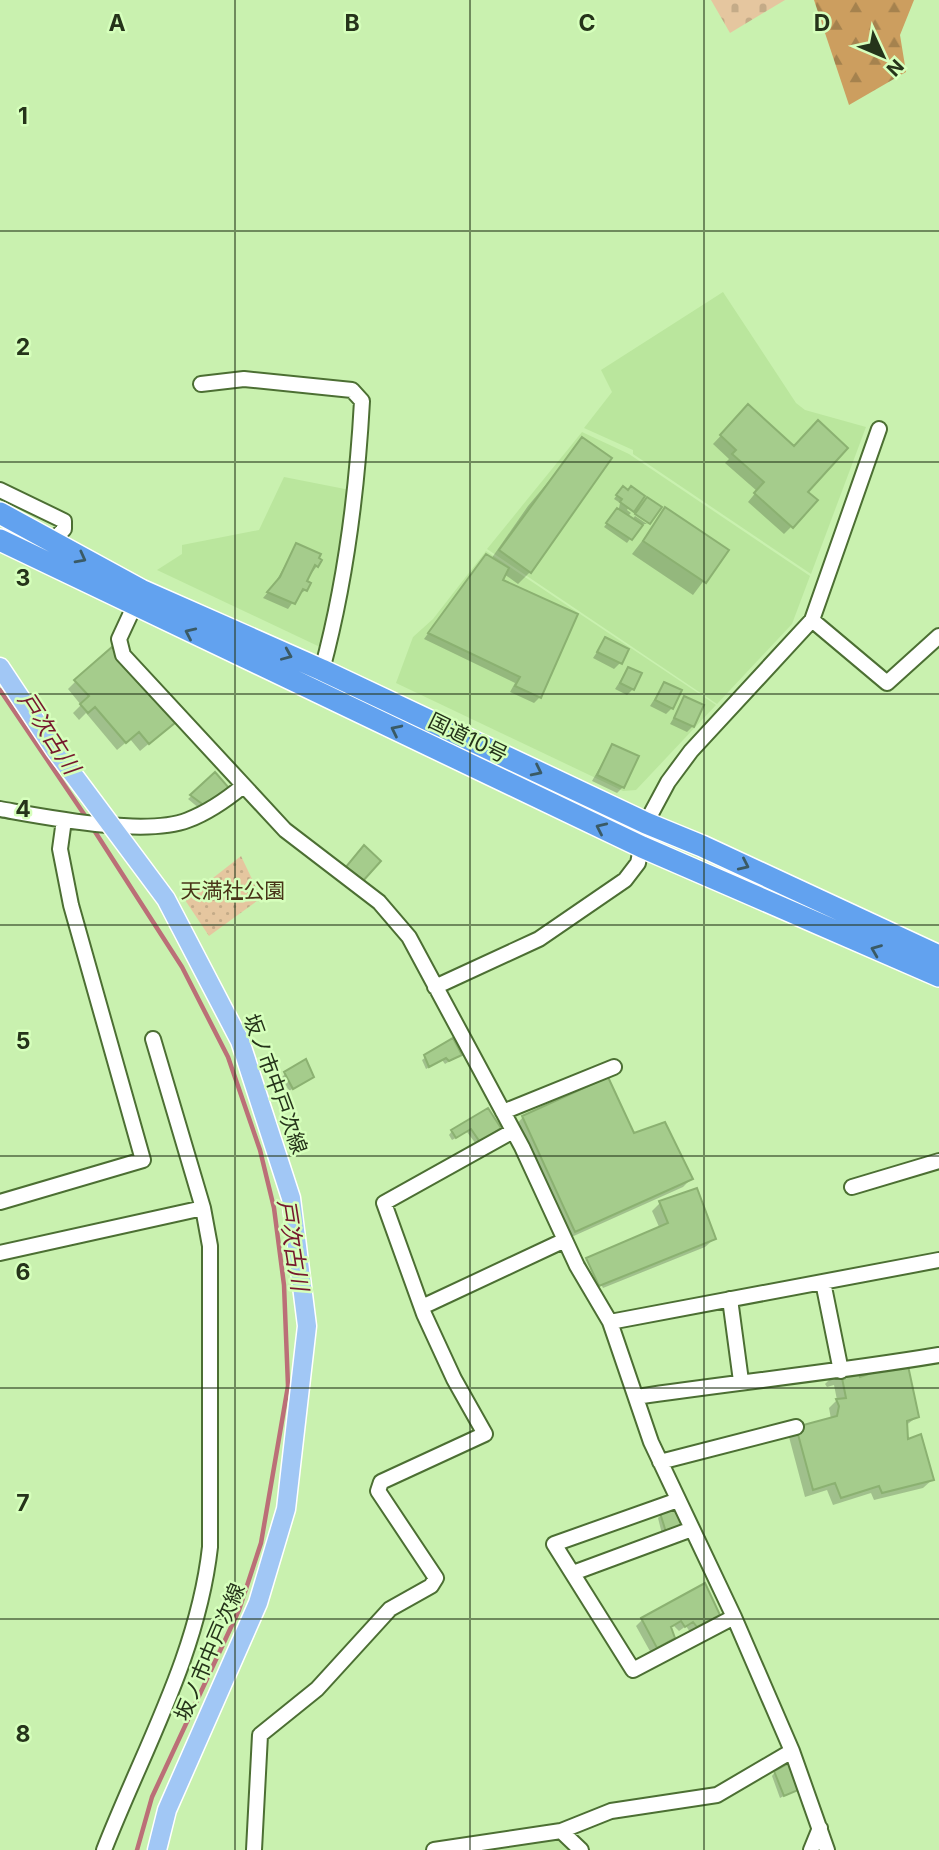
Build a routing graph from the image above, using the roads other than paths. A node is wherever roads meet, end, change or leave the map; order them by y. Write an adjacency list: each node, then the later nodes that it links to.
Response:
1 (201, 384): 11 (street)
2 (879, 429): 8 (street)
3 (0, 490): 6 (street)
4 (0, 513): 6 (highway, 国道10号)
5 (0, 540): 7 (highway, 国道10号)
6 (53, 541): 7 (highway, 国道10号, one-way to 7)
7 (138, 598): 11 (highway, 国道10号, one-way to 11); 12 (street); 17 (highway, 国道10号, one-way to 7)
8 (812, 620): 9 (street); 15 (street)
9 (939, 636)
10 (0, 667): 16 (main road, 坂ノ市中戸次線)
11 (322, 670): 15 (highway, 国道10号, one-way to 15)
12 (243, 786): 16 (street); 20 (street)
13 (0, 809): 14 (street)
14 (67, 821): 16 (street); 27 (street)
15 (646, 823): 17 (street); 18 (highway, 国道10号, one-way to 18)
16 (104, 824): 50 (main road, 坂ノ市中戸次線)
17 (642, 847): 19 (highway, 国道10号, one-way to 17); 20 (street)
18 (939, 956)
19 (939, 976)
20 (435, 987): 23 (street)
21 (153, 1039): 28 (street)
22 (614, 1067): 23 (street)
23 (503, 1112): 24 (street)
24 (513, 1131): 29 (street); 34 (street)
25 (939, 1161): 26 (street)
26 (852, 1186)
27 (0, 1202)
28 (203, 1208): 30 (street); 49 (street)
29 (565, 1240): 34 (street); 35 (street)
30 (0, 1253)
31 (939, 1260): 32 (street)
32 (823, 1282): 33 (street); 37 (street)
33 (730, 1300): 35 (street); 38 (street)
34 (422, 1307): 51 (street)
35 (610, 1322): 39 (street)
36 (939, 1355): 37 (street)
37 (841, 1371): 38 (street)
38 (741, 1381): 39 (street)
39 (636, 1397): 41 (street)
40 (796, 1427): 41 (street)
41 (660, 1462): 42 (street)
42 (678, 1500): 43 (street); 44 (street)
43 (692, 1529): 44 (street); 45 (street)
44 (573, 1573): 45 (street)
45 (734, 1617): 46 (street)
46 (792, 1751): 47 (street); 48 (street)
47 (820, 1828): 54 (street); 55 (street)
48 (561, 1831): 52 (street); 53 (street)
49 (104, 1850)
50 (157, 1850)
51 (254, 1850)
52 (434, 1850)
53 (580, 1850)
54 (811, 1850)
55 (827, 1850)

